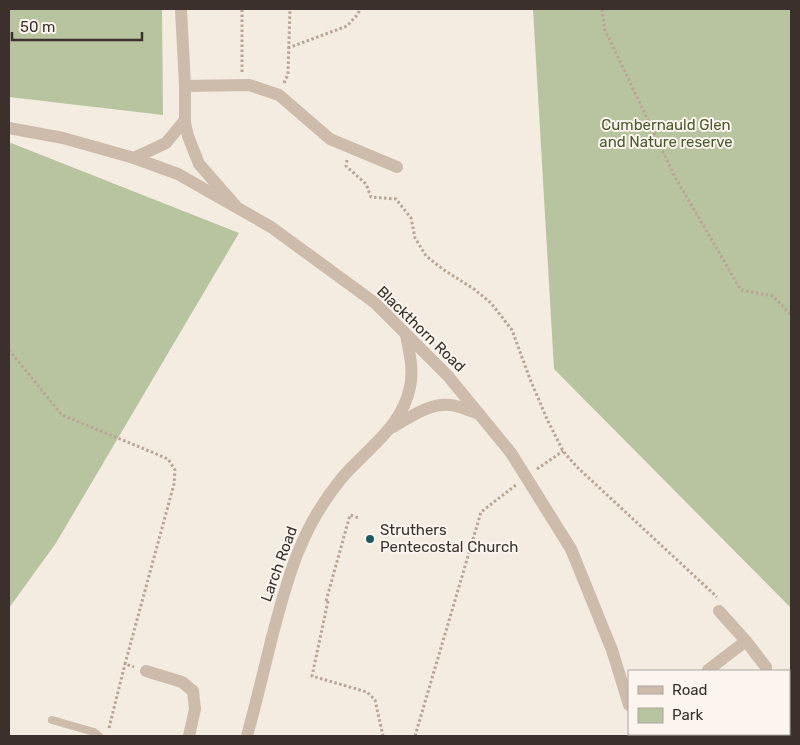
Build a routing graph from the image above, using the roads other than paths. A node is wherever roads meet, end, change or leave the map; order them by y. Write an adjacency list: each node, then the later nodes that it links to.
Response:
1 (180, 9): 2 (street)
2 (185, 86): 3 (street); 6 (street)
3 (185, 120): 5 (street); 7 (street)
4 (9, 128): 5 (street, Blackthorn Road)
5 (134, 158): 7 (street, Blackthorn Road)
6 (397, 167)
7 (237, 207): 8 (street, Blackthorn Road)
8 (406, 334): 9 (street, Blackthorn Road); 10 (street, Larch Road)
9 (479, 414): 10 (street, Larch Road); 16 (street, Blackthorn Road, bridge)
10 (391, 428): 21 (street, Larch Road)
11 (721, 606): 12 (street)
12 (746, 641): 13 (street); 14 (street)
13 (708, 670)
14 (766, 670)
15 (146, 671): 20 (street)
16 (625, 684): 17 (street, Blackthorn Road)
17 (628, 700)
18 (52, 720): 19 (lane)
19 (99, 736)
20 (189, 736)
21 (247, 736)

